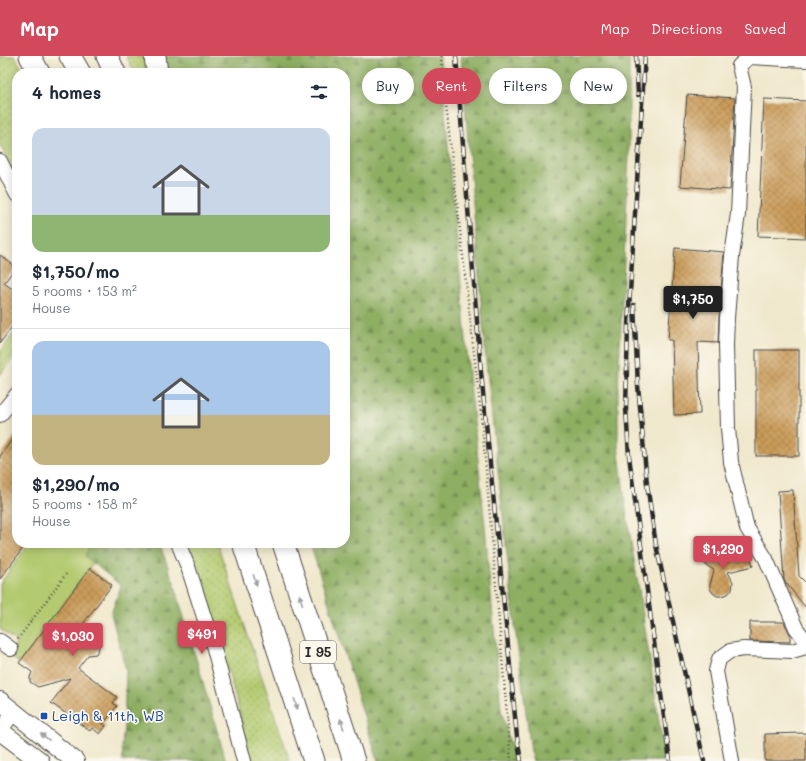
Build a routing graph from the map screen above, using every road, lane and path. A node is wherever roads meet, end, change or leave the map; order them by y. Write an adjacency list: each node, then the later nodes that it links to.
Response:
1 (30, 56): 7 (highway)
2 (70, 56): 8 (highway)
3 (108, 56): 9 (highway)
4 (154, 56): 10 (highway)
5 (442, 56): 30 (path)
6 (806, 60): 19 (street)
7 (36, 68)
8 (77, 68)
9 (113, 68)
10 (157, 68)
11 (0, 161): 12 (street)
12 (12, 185)
13 (12, 400): 14 (street)
14 (0, 415)
15 (180, 548): 27 (street)
16 (245, 548): 28 (highway, I 95, one-way to 28)
17 (285, 548): 29 (highway, I 95, one-way to 17)
18 (66, 574): 20 (path)
19 (806, 641)
20 (6, 645)
21 (806, 647): 31 (street)
22 (0, 701): 23 (main road)
23 (14, 712): 24 (street); 26 (main road, one-way to 23)
24 (0, 731): 25 (main road)
25 (40, 761)
26 (76, 761)
27 (244, 761)
28 (314, 761)
29 (354, 761)
30 (511, 761)
31 (732, 761)

